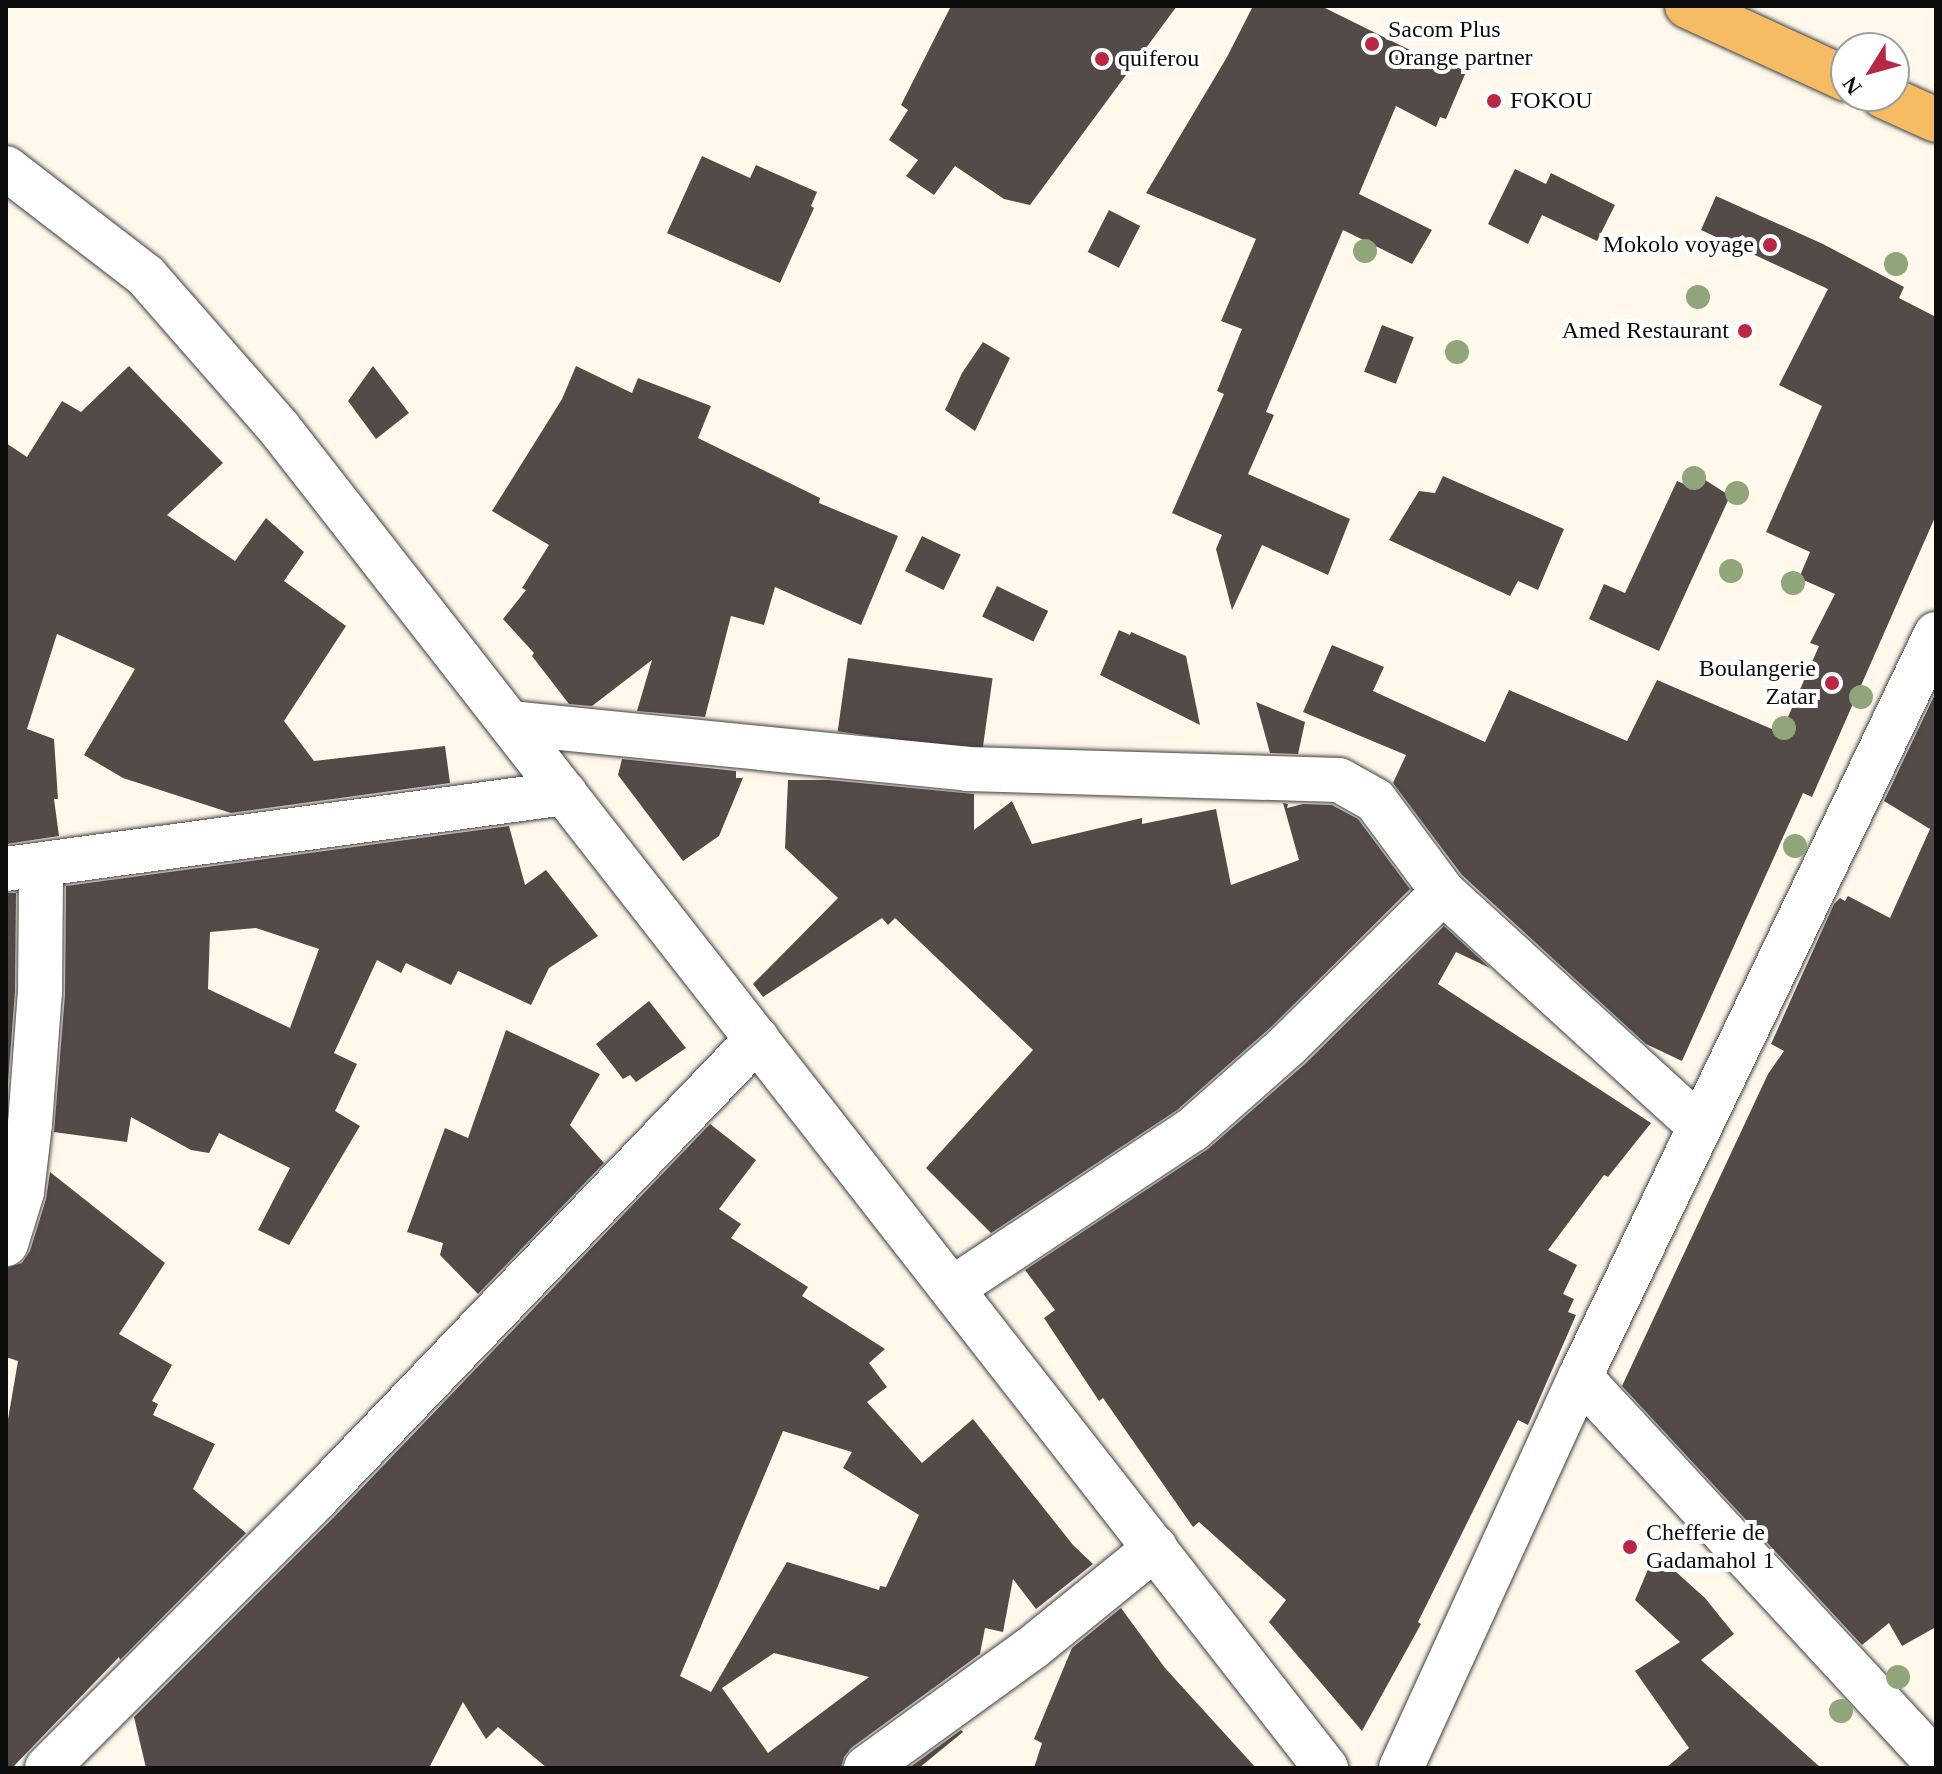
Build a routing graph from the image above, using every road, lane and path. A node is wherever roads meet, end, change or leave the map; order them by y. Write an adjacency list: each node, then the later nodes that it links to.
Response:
1 (1687, 6): 2 (main road)
2 (1830, 72)
3 (1910, 108): 4 (main road)
4 (1936, 120)
5 (6, 168): 7 (street)
6 (1936, 634): 12 (street)
7 (510, 723): 8 (street); 10 (street)
8 (565, 793): 9 (street); 11 (street)
9 (23, 867): 13 (street)
10 (1443, 892): 12 (street); 14 (street)
11 (757, 1039): 14 (street); 18 (street)
12 (1699, 1126): 15 (street)
13 (6, 1244)
14 (953, 1288): 16 (street)
15 (1580, 1377): 17 (street); 21 (street)
16 (1155, 1548): 19 (street); 20 (street)
17 (1936, 1762)
18 (47, 1768)
19 (866, 1768)
20 (1326, 1768)
21 (1401, 1768)

